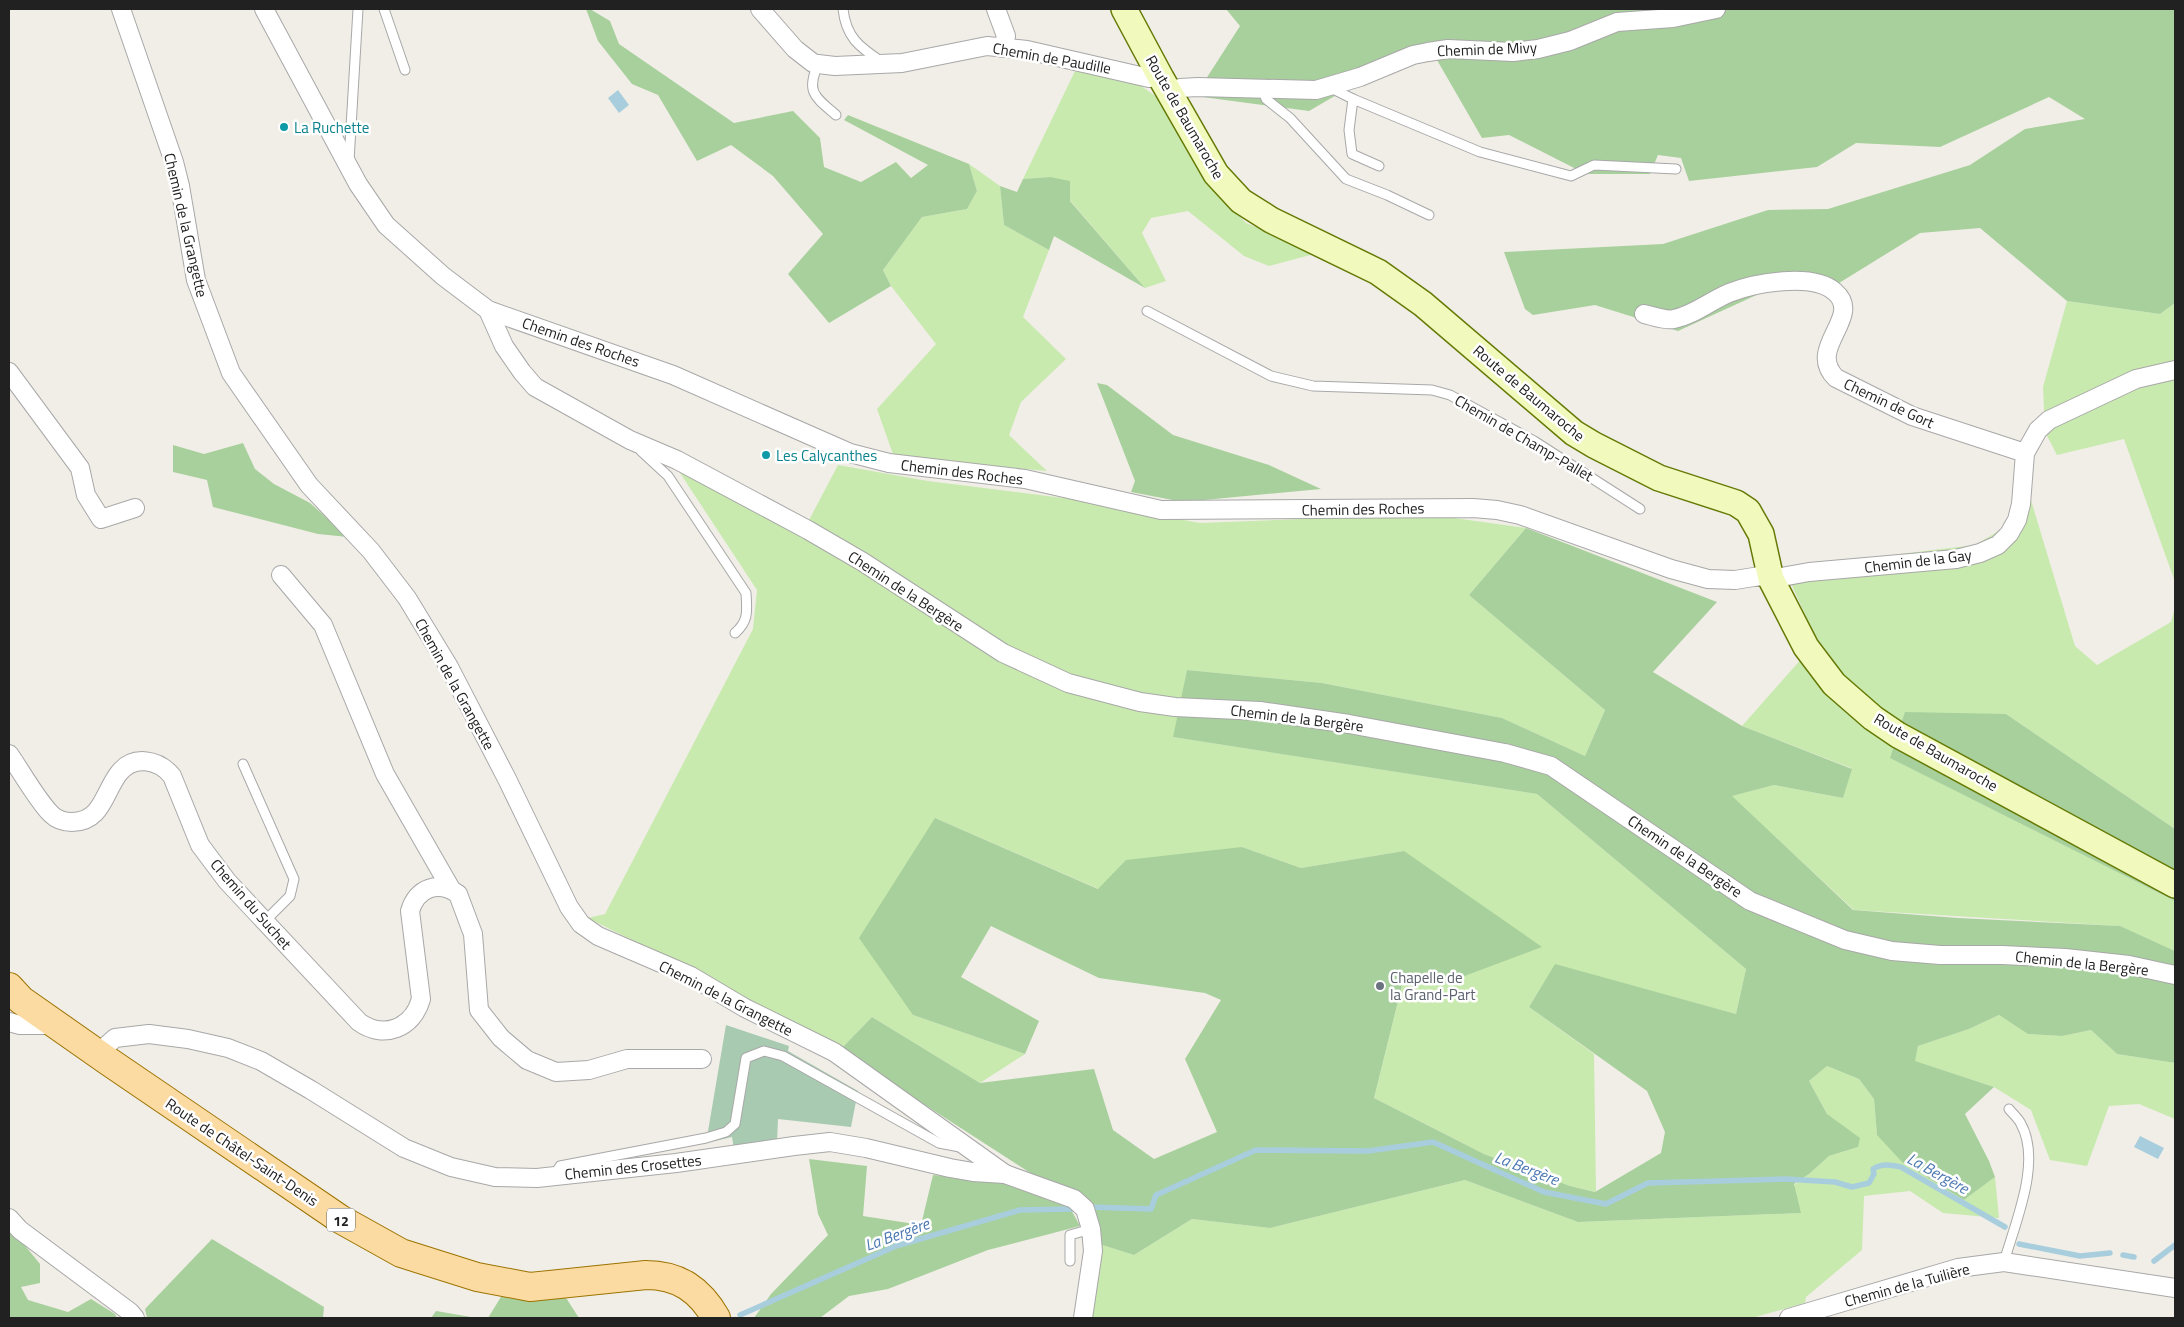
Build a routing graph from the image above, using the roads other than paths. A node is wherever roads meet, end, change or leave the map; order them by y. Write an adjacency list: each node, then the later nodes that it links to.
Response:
1 (121, 9): 45 (street, Chemin de la Grangette)
2 (264, 9): 19 (street, Chemin des Roches)
3 (358, 9): 19 (lane)
4 (384, 9): 13 (lane)
5 (760, 9): 11 (street, Chemin de Paudille)
6 (843, 9): 12 (lane)
7 (996, 9): 10 (street)
8 (1124, 9): 14 (street, Route de Baumaroche)
9 (1716, 9): 15 (street, Chemin de Mivy)
10 (1004, 48): 12 (street, Chemin de Paudille); 14 (street, Chemin de Paudille)
11 (818, 64): 12 (street, Chemin de Paudille); 18 (lane)
12 (884, 64)
13 (406, 70)
14 (1165, 83): 16 (street, Chemin de Mivy); 33 (street, Route de Baumaroche)
15 (1330, 87): 16 (street, Chemin de Mivy); 17 (lane)
16 (1262, 88): 22 (lane)
17 (1353, 99): 20 (lane); 21 (lane)
18 (836, 115)
19 (348, 166): 23 (street, Chemin des Roches)
20 (1379, 166)
21 (1676, 169)
22 (1429, 215)
23 (488, 310): 28 (street, Chemin de la Bergère); 33 (street, Chemin des Roches)
24 (1147, 312): 31 (lane, Chemin de Champ-Pallet)
25 (1644, 314): 29 (street, Chemin de Gort)
26 (2175, 370): 29 (street, Chemin de la Gay)
27 (9, 372): 30 (street)
28 (630, 440): 34 (lane); 40 (street, Chemin de la Bergère)
29 (2025, 453): 33 (street, Chemin de la Gay)
30 (135, 508)
31 (1640, 508)
32 (281, 575): 38 (street)
33 (1771, 579): 37 (street, Route de Baumaroche)
34 (735, 633)
35 (9, 754): 39 (street, Chemin du Suchet)
36 (243, 764): 39 (lane)
37 (2175, 885)
38 (451, 889): 39 (street, Chemin du Suchet); 43 (street)
39 (264, 921)
40 (2175, 975)
41 (12, 1001): 42 (main road, Route de Châtel-Saint-Denis / 12)
42 (98, 1054): 47 (street, Chemin des Crosettes); 55 (main road, Route de Châtel-Saint-Denis / 12)
43 (702, 1059)
44 (2009, 1109): 51 (lane)
45 (972, 1150): 46 (street, Chemin de la Grangette); 47 (lane)
46 (1006, 1174): 47 (street, Chemin des Crosettes); 49 (street, Chemin des Crosettes)
47 (554, 1176)
48 (9, 1218): 54 (street)
49 (1091, 1229): 50 (lane); 56 (street, Chemin des Crosettes)
50 (1070, 1261)
51 (2004, 1262): 52 (street, Chemin de la Tuilière); 53 (street, Chemin de la Tuilière)
52 (2175, 1288)
53 (1810, 1315): 57 (street, Chemin de la Tuilière)
54 (135, 1318)
55 (716, 1318)
56 (1083, 1318)
57 (1789, 1318)

